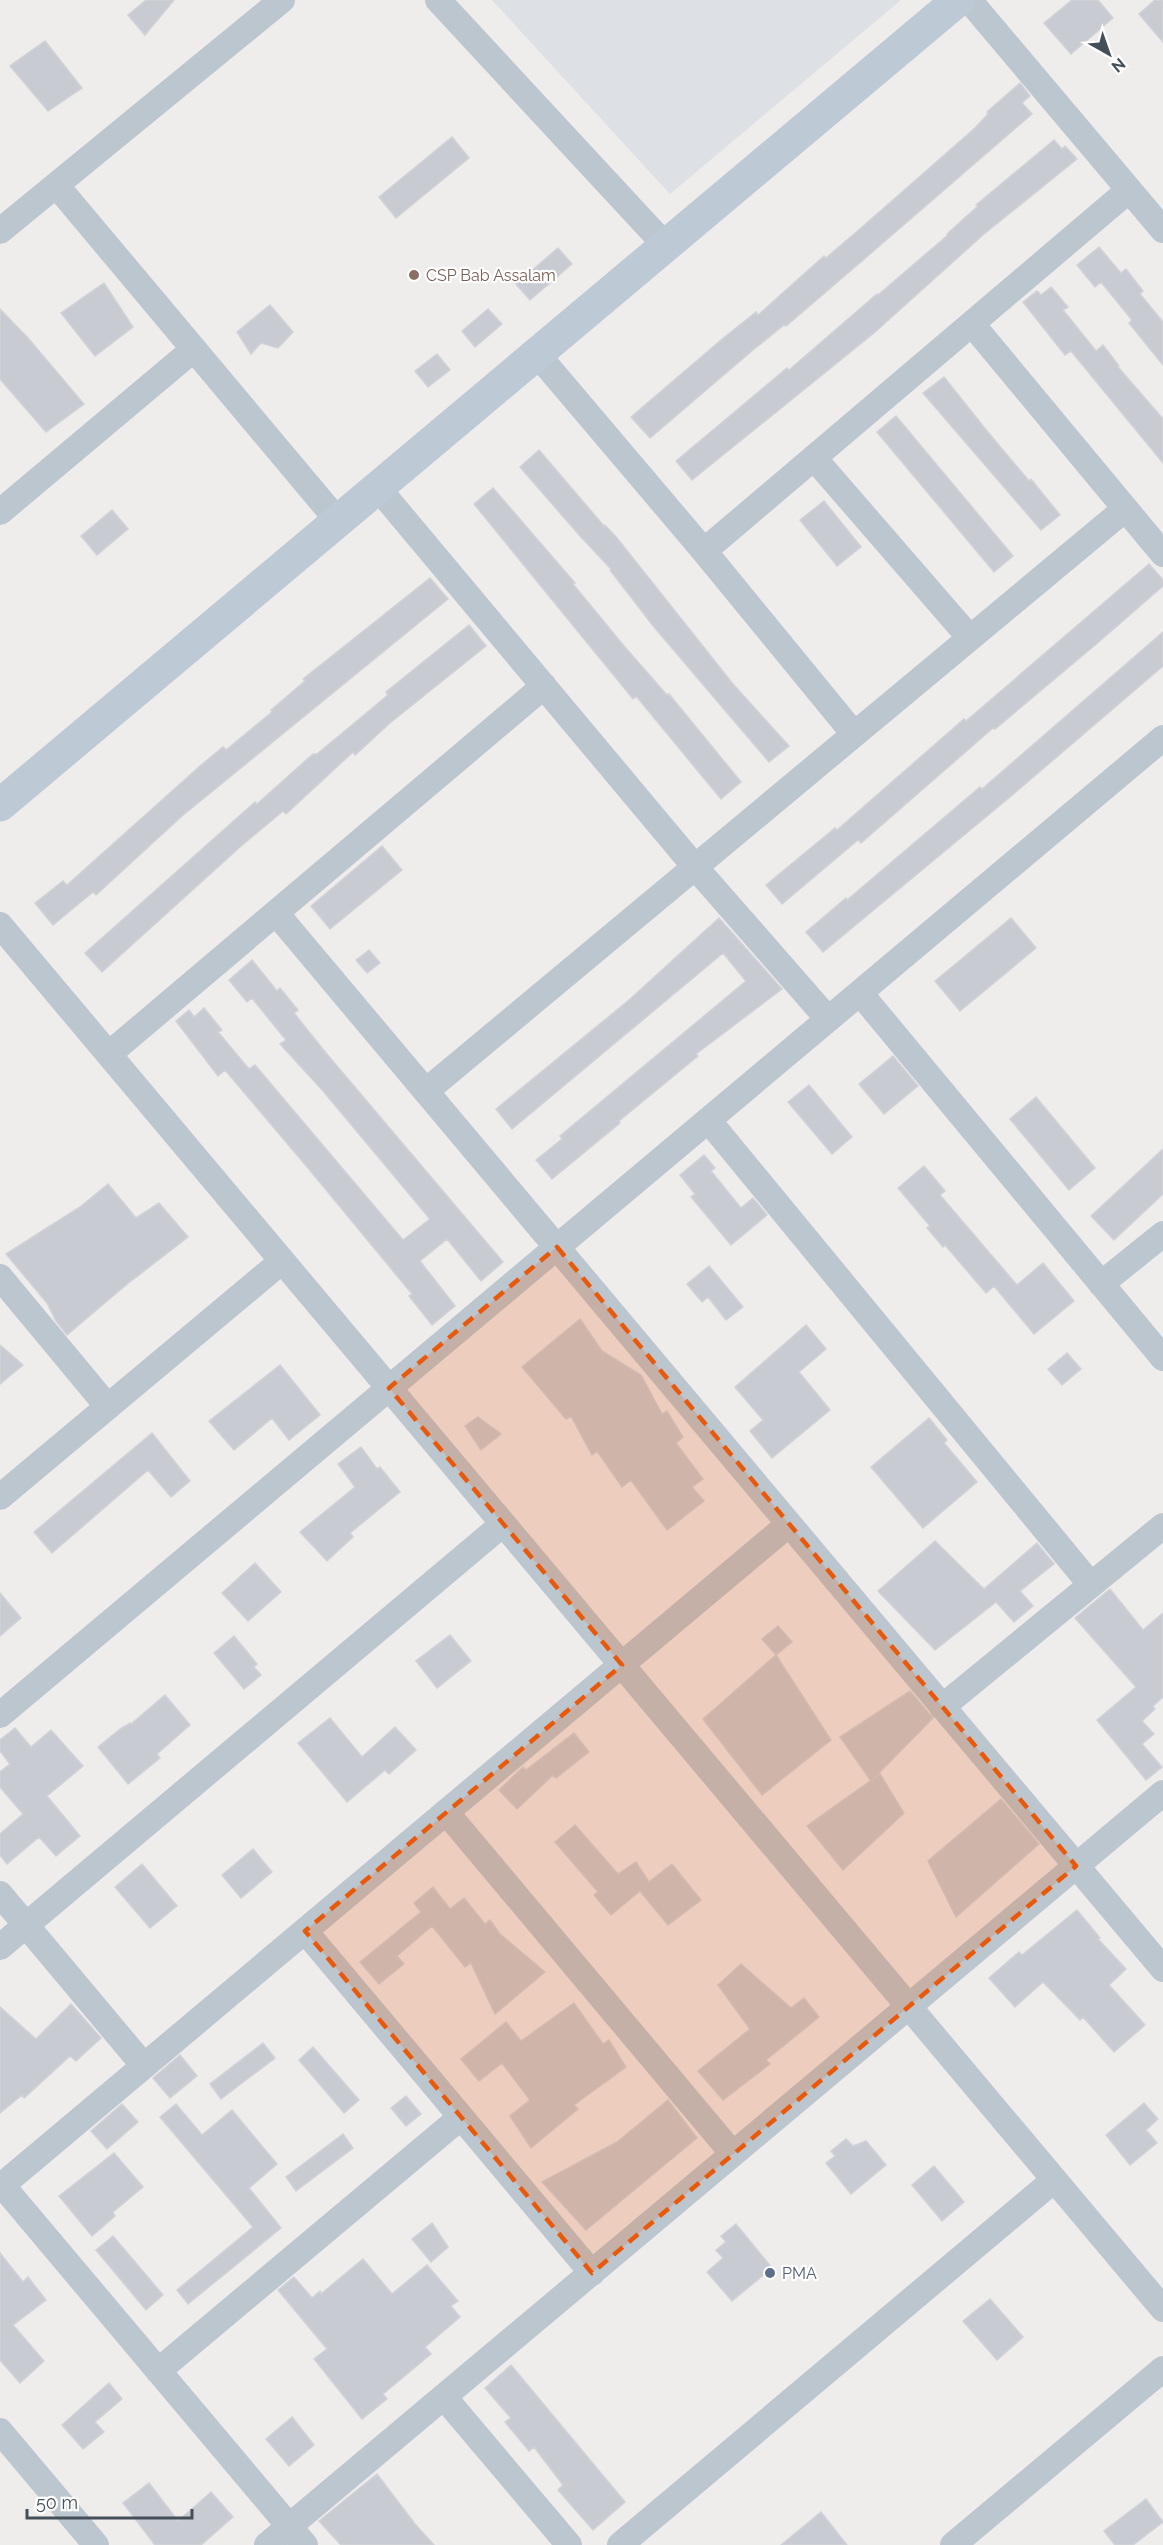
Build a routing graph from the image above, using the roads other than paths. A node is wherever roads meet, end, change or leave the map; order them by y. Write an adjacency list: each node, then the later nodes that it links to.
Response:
1 (282, 0): 5 (street)
2 (438, 0): 9 (street)
3 (958, 0): 9 (street)
4 (969, 0): 6 (street)
5 (57, 186): 8 (street); 11 (street)
6 (1129, 190): 7 (street); 10 (street)
7 (1163, 230)
8 (0, 231)
9 (666, 246): 12 (street)
10 (972, 324): 13 (street); 15 (street)
11 (194, 349): 16 (street); 17 (street)
12 (537, 354): 14 (street); 18 (street)
13 (814, 458): 18 (street); 20 (street)
14 (378, 488): 17 (street); 21 (street)
15 (1125, 509): 19 (street); 20 (street)
16 (0, 512)
17 (338, 521): 24 (street)
18 (704, 551): 22 (street)
19 (1163, 554)
20 (970, 638): 22 (street)
21 (544, 686): 25 (street); 26 (street)
22 (854, 734): 25 (street)
23 (1163, 738): 28 (street)
24 (0, 805)
25 (695, 867): 29 (street); 31 (street)
26 (276, 913): 30 (street); 31 (street)
27 (0, 925): 30 (street)
28 (860, 993): 29 (street); 37 (street)
29 (828, 1019): 32 (street)
30 (109, 1054): 35 (street)
31 (426, 1091): 34 (street)
32 (708, 1120): 34 (street); 45 (street)
33 (1163, 1234): 37 (street)
34 (557, 1247): 39 (street); 43 (street)
35 (282, 1261): 39 (street); 40 (street)
36 (0, 1277): 40 (street)
37 (1101, 1284): 38 (street)
38 (1163, 1359)
39 (389, 1388): 42 (street); 48 (street)
40 (108, 1407): 41 (street)
41 (0, 1497)
42 (503, 1524): 46 (street); 53 (street)
43 (789, 1524): 46 (street); 47 (street)
44 (1163, 1526): 45 (street)
45 (1091, 1585): 47 (street)
46 (622, 1665): 50 (street); 57 (street)
47 (942, 1707): 51 (street)
48 (0, 1715)
49 (1163, 1793): 51 (street)
50 (446, 1812): 54 (street); 60 (street)
51 (1076, 1866): 56 (street); 57 (street)
52 (0, 1894): 53 (street)
53 (26, 1925): 55 (street); 58 (street)
54 (305, 1931): 58 (street); 59 (street)
55 (0, 1947)
56 (1163, 1969)
57 (909, 2007): 60 (street); 61 (street)
58 (144, 2066): 62 (street)
59 (461, 2116): 63 (street); 66 (street)
60 (733, 2154): 63 (street)
61 (1054, 2180): 64 (street); 73 (street)
62 (1, 2186): 66 (street)
63 (592, 2273): 67 (street)
64 (1163, 2309)
65 (1163, 2369): 74 (street)
66 (158, 2371): 69 (street)
67 (444, 2397): 69 (street); 72 (street)
68 (0, 2431): 70 (street)
69 (297, 2536): 71 (street)
70 (96, 2545)
71 (267, 2545)
72 (569, 2545)
73 (620, 2545)
74 (954, 2545)

